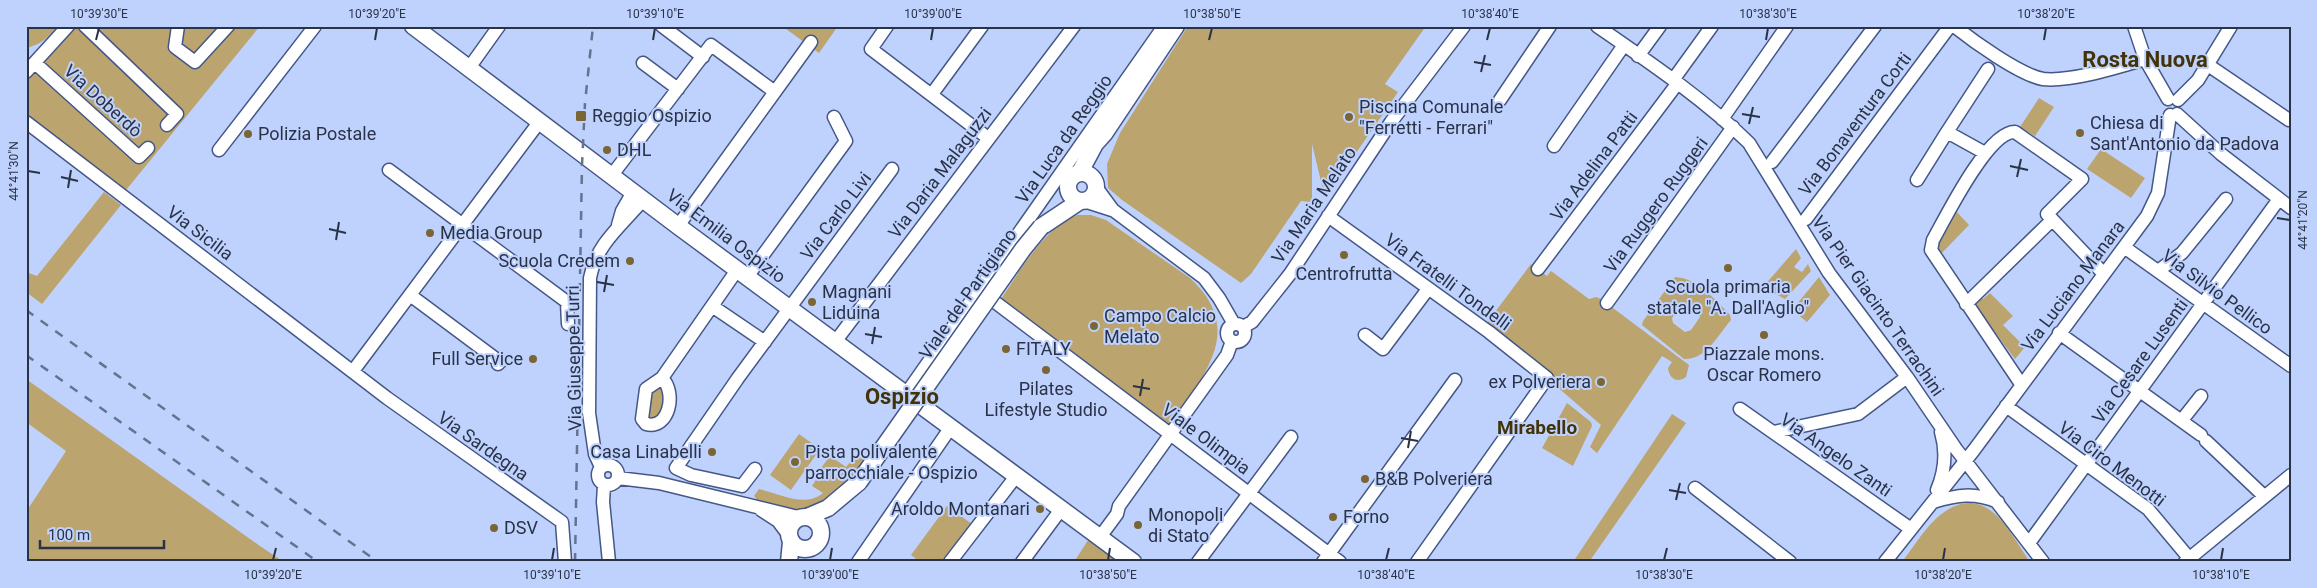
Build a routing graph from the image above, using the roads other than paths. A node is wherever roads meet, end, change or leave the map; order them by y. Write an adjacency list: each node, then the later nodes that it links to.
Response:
1 (68, 26): 32 (street, Via Doberdò)
2 (85, 26): 47 (street, Via Doberdò)
3 (178, 26): 4 (street)
4 (228, 26)
5 (315, 26): 53 (street)
6 (499, 26): 33 (street)
7 (662, 26): 27 (street)
8 (887, 26): 38 (street)
9 (982, 26): 38 (street)
10 (1074, 26): 50 (street, Via Daria Malaguzzi)
11 (1164, 26): 80 (street, Via Luca da Reggio)
12 (1176, 26): 59 (main road, Viale del Partigiano)
13 (1464, 26): 68 (street, Via Maria Melato)
14 (1550, 26): 39 (street)
15 (1597, 26): 26 (street, Via Pier Giacinto Terrachini)
16 (1660, 26): 28 (street)
17 (1712, 26): 35 (street, Via Adelina Patti)
18 (1787, 26): 43 (street)
19 (1875, 26): 55 (street)
20 (1950, 26): 69 (street, Via Bonaventura Corti)
21 (1954, 26): 29 (street)
22 (2134, 26): 29 (street)
23 (2231, 26): 31 (street)
24 (420, 28): 33 (main road, Via Emilia Ospizio)
25 (811, 42): 37 (street)
26 (1624, 45): 28 (street, Via Pier Giacinto Terrachini); 51 (street)
27 (703, 56): 36 (street); 37 (street)
28 (1638, 56): 35 (street, Via Pier Giacinto Terrachini)
29 (2145, 59): 40 (street)
30 (643, 63): 36 (street)
31 (2208, 65): 40 (street); 44 (street)
32 (30, 68): 52 (street, Via Doberdò)
33 (468, 68): 45 (main road, Via Emilia Ospizio)
34 (1988, 69): 49 (street)
35 (1675, 82): 43 (street, Via Pier Giacinto Terrachini); 75 (street, Via Adelina Patti)
36 (678, 90): 58 (street)
37 (775, 92): 72 (street)
38 (932, 94): 50 (street)
39 (1500, 100)
40 (2173, 100): 41 (street, Via Luciano Manara)
41 (2174, 114): 64 (street); 74 (street, Via Luciano Manara)
42 (834, 117): 77 (street)
43 (1722, 118): 48 (street, Via Pier Giacinto Terrachini)
44 (2289, 120)
45 (540, 121): 58 (main road, Via Emilia Ospizio); 71 (street)
46 (26, 122): 95 (street, Via Sicilia)
47 (167, 125)
48 (1733, 127): 82 (street, Via Ruggero Ruggeri); 96 (street, Via Pier Giacinto Terrachini)
49 (1946, 132): 54 (street); 60 (street)
50 (988, 138): 92 (street, Via Daria Malaguzzi)
51 (1554, 146)
52 (148, 148)
53 (219, 150)
54 (1985, 153): 70 (street); 84 (street)
55 (1772, 162)
56 (892, 169): 86 (street, Via Carlo Livi)
57 (389, 170): 71 (street)
58 (612, 175): 62 (main road, Via Emilia Ospizio)
59 (1090, 179): 61 (main road, Viale del Partigiano); 65 (main road, Viale del Partigiano); 67 (street)
60 (1917, 180)
61 (1068, 188): 65 (main road); 73 (main road, Viale del Partigiano)
62 (638, 196): 72 (main road, Via Emilia Ospizio); 113 (street, Via Giuseppe Turri)
63 (2226, 199): 76 (street)
64 (2279, 199): 66 (street); 83 (street, Via Cesare Lusenti)
65 (1082, 201): 67 (street); 73 (main road, Viale del Partigiano)
66 (2291, 208)
67 (1113, 210): 88 (street)
68 (1328, 216): 79 (street, Via Fratelli Tondelli); 88 (street, Via Maria Melato)
69 (1806, 219)
70 (2052, 220): 78 (street); 84 (street)
71 (462, 225): 81 (street); 87 (street)
72 (678, 226): 77 (main road, Via Emilia Ospizio)
73 (1041, 227): 118 (main road, Viale del Partigiano, bridge)
74 (2124, 247): 76 (street, Via Silvio Pellico); 78 (street, Via Luciano Manara)
75 (1538, 269)
76 (2158, 271): 83 (street, Via Silvio Pellico)
77 (742, 273): 85 (street); 86 (main road, Via Emilia Ospizio)
78 (2104, 274): 89 (street, Via Luciano Manara)
79 (1428, 289): 90 (street); 144 (street, Via Fratelli Tondelli)
80 (979, 290): 101 (street, Via Luca da Reggio); 109 (street, Viale Olimpia)
81 (410, 295): 93 (street); 95 (street)
82 (1607, 302)
83 (2203, 303): 94 (street, Via Silvio Pellico); 100 (street, Via Cesare Lusenti)
84 (1966, 304): 99 (street)
85 (712, 306): 91 (street); 97 (street)
86 (789, 308): 91 (street, Via Carlo Livi); 92 (main road, Via Emilia Ospizio)
87 (568, 324)
88 (1238, 326): 109 (street)
89 (2059, 334): 99 (street, Via Luciano Manara); 100 (street)
90 (1365, 335)
91 (765, 342): 114 (street, Via Carlo Livi)
92 (835, 342): 101 (main road, Via Emilia Ospizio)
93 (498, 364)
94 (2291, 366)
95 (352, 371): 135 (street, Via Sardegna)
96 (1906, 377): 106 (street, Via Pier Giacinto Terrachini); 108 (street)
97 (662, 378)
98 (1455, 380): 133 (street)
99 (2021, 384): 103 (street, Via Luciano Manara)
100 (2139, 391): 105 (street); 112 (street, Via Cesare Lusenti)
101 (906, 394): 107 (main road, Via Emilia Ospizio)
102 (2201, 396): 105 (street)
103 (2006, 406): 111 (street, Via Luciano Manara); 112 (street, Via Ciro Menotti)
104 (1740, 410): 108 (street, Via Angelo Zanti)
105 (2182, 420): 122 (street)
106 (1938, 422): 111 (street, Via Pier Giacinto Terrachini); 123 (street, Via Pier Giacinto Terrachini)
107 (951, 427): 115 (main road, Via Emilia Ospizio); 138 (street)
108 (1774, 432): 128 (street, Via Angelo Zanti)
109 (1171, 434): 121 (street, Viale Olimpia); 130 (street)
110 (1291, 437): 121 (street)
111 (1966, 461): 123 (street, Via Luciano Manara); 124 (street, Via Pier Giacinto Terrachini)
112 (2086, 465): 131 (street, Via Cesare Lusenti); 134 (street, Via Ciro Menotti)
113 (602, 467): 117 (street); 119 (street)
114 (755, 469)
115 (1017, 475): 126 (main road, Via Emilia Ospizio); 139 (street)
116 (2290, 477): 122 (street)
117 (618, 478): 119 (street); 125 (street)
118 (859, 482): 127 (main road, Viale del Partigiano); 129 (main road, Viale del Partigiano)
119 (604, 485): 136 (street)
120 (1695, 488): 145 (street)
121 (1250, 493): 133 (street, Viale Olimpia); 142 (street)
122 (2264, 496): 134 (street)
123 (1933, 502): 124 (street); 128 (street, Via Luciano Manara)
124 (1999, 503): 131 (street, Via Pier Giacinto Terrachini)
125 (759, 508): 127 (street); 132 (street)
126 (1062, 508): 130 (main road, Via Emilia Ospizio); 140 (street)
127 (804, 518): 129 (main road); 132 (main road)
128 (1911, 529): 146 (street, Via Luciano Manara)
129 (821, 532): 132 (main road, Viale del Partigiano)
130 (1097, 534): 141 (main road, Via Emilia Ospizio)
131 (2029, 543): 147 (street, Via Pier Giacinto Terrachini)
132 (796, 547): 137 (main road)
133 (1326, 558): 143 (street, Viale Olimpia)
134 (2187, 560)
135 (565, 562)
136 (609, 562)
137 (789, 562)
138 (858, 562)
139 (950, 562)
140 (1022, 562)
141 (1133, 562)
142 (1198, 562)
143 (1340, 562)
144 (1417, 562)
145 (1790, 562)
146 (1885, 562)
147 (2043, 562)

